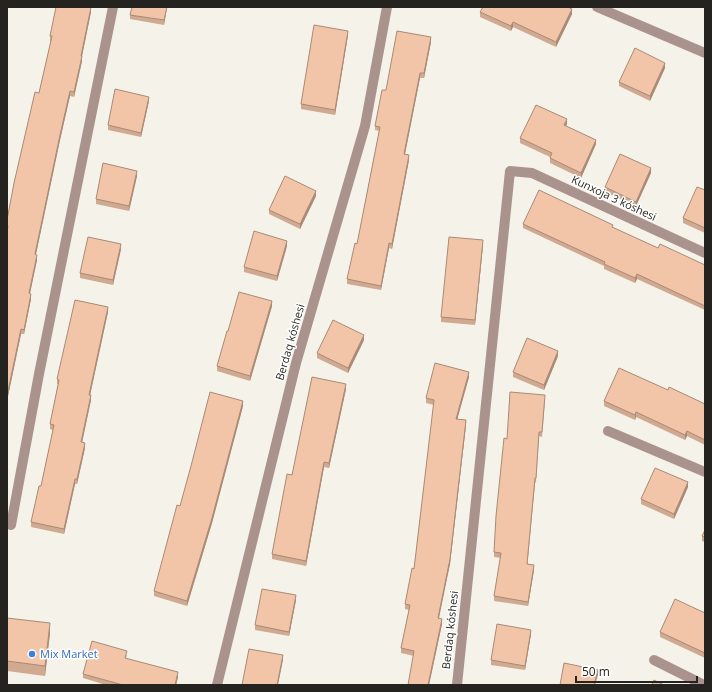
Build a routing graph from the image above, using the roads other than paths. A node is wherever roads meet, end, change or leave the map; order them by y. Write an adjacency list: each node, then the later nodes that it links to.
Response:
1 (113, 7): 9 (street)
2 (387, 7): 11 (street, Berdaq kóshesi)
3 (597, 7): 4 (street)
4 (705, 53)
5 (510, 171): 6 (street, Kunxoja 3 kóshesi); 12 (street, Berdaq kóshesi)
6 (705, 254)
7 (608, 431): 8 (street)
8 (705, 472)
9 (11, 525)
10 (654, 660): 13 (street)
11 (217, 685)
12 (457, 685)
13 (704, 685)

